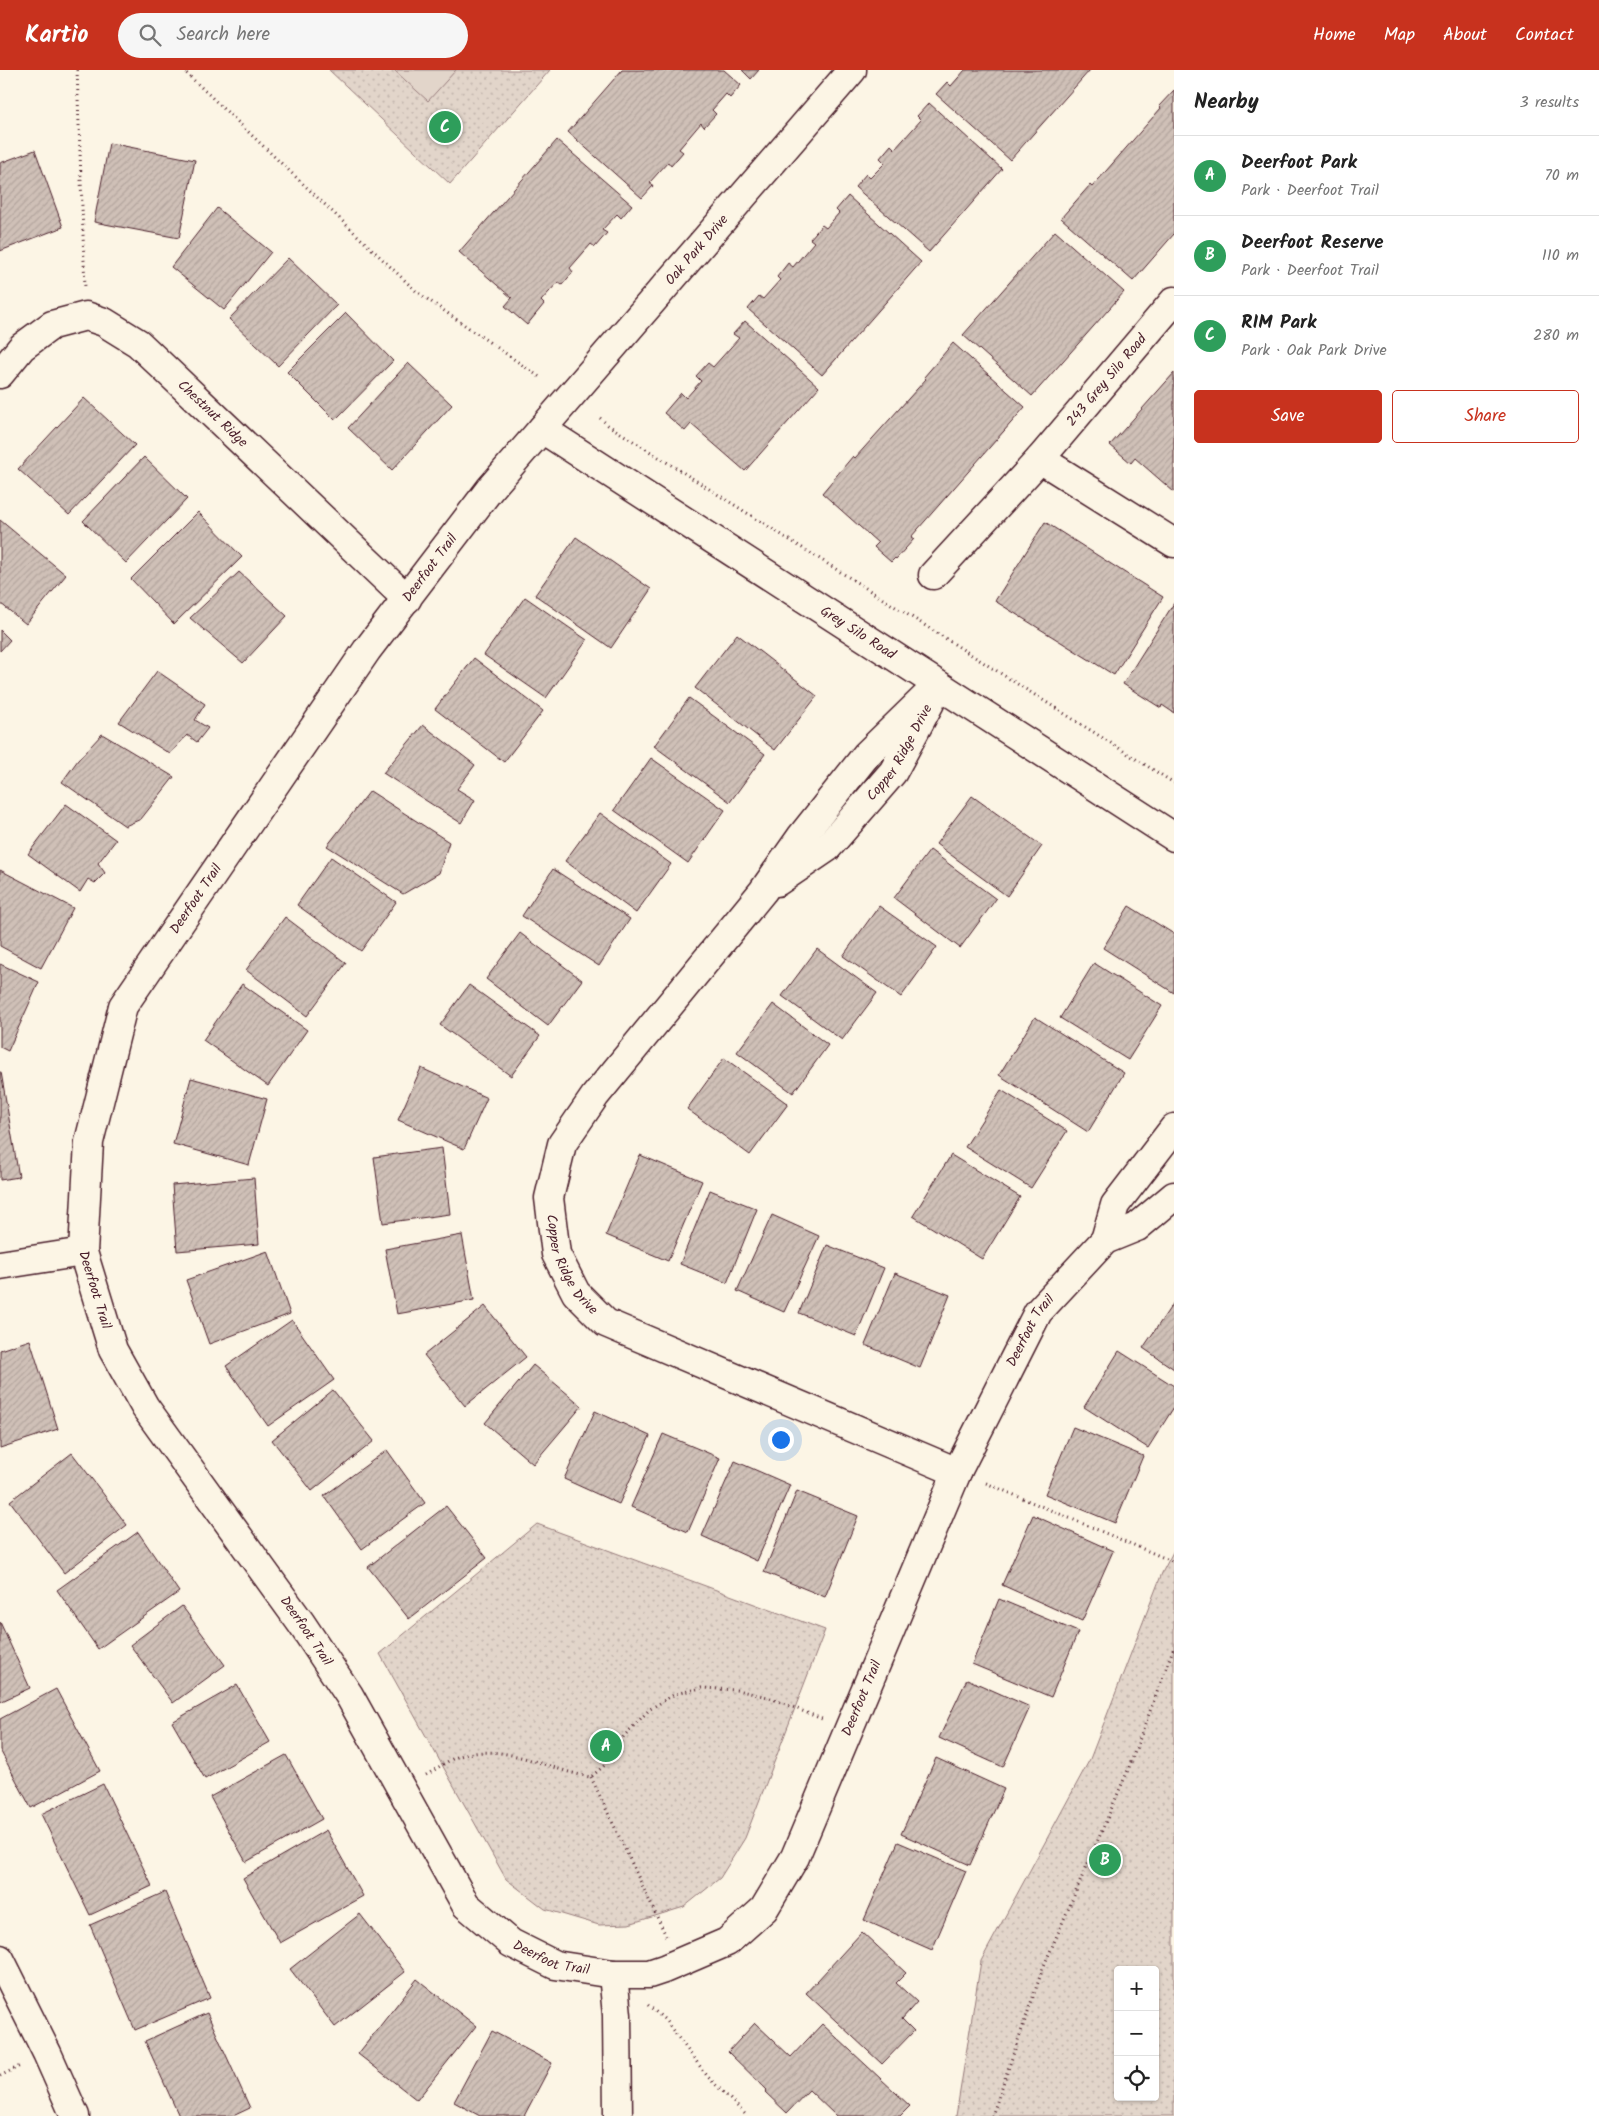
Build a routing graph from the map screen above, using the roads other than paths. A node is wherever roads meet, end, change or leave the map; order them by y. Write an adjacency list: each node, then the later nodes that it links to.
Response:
1 (852, 70): 4 (street, Oak Park Drive)
2 (1174, 301): 5 (street, 243 Grey Silo Road)
3 (0, 374): 8 (street, Chestnut Ridge)
4 (542, 429): 8 (street, Deerfoot Trail); 9 (street, Grey Silo Road)
5 (1040, 459): 6 (street); 7 (street, 243 Grey Silo Road)
6 (1174, 543)
7 (933, 576)
8 (407, 599): 14 (street, Deerfoot Trail)
9 (938, 685): 10 (street, Grey Silo Road); 16 (street, Copper Ridge Drive)
10 (1174, 837)
11 (1174, 1128): 13 (street, Deerfoot Trail)
12 (1174, 1196): 13 (street, Deerfoot Trail)
13 (1105, 1240): 16 (street, Deerfoot Trail)
14 (83, 1252): 15 (street); 18 (street, Deerfoot Trail)
15 (0, 1265)
16 (957, 1472): 18 (street, Deerfoot Trail)
17 (0, 1959): 19 (street)
18 (613, 1974): 20 (street)
19 (75, 2116)
20 (618, 2116)

